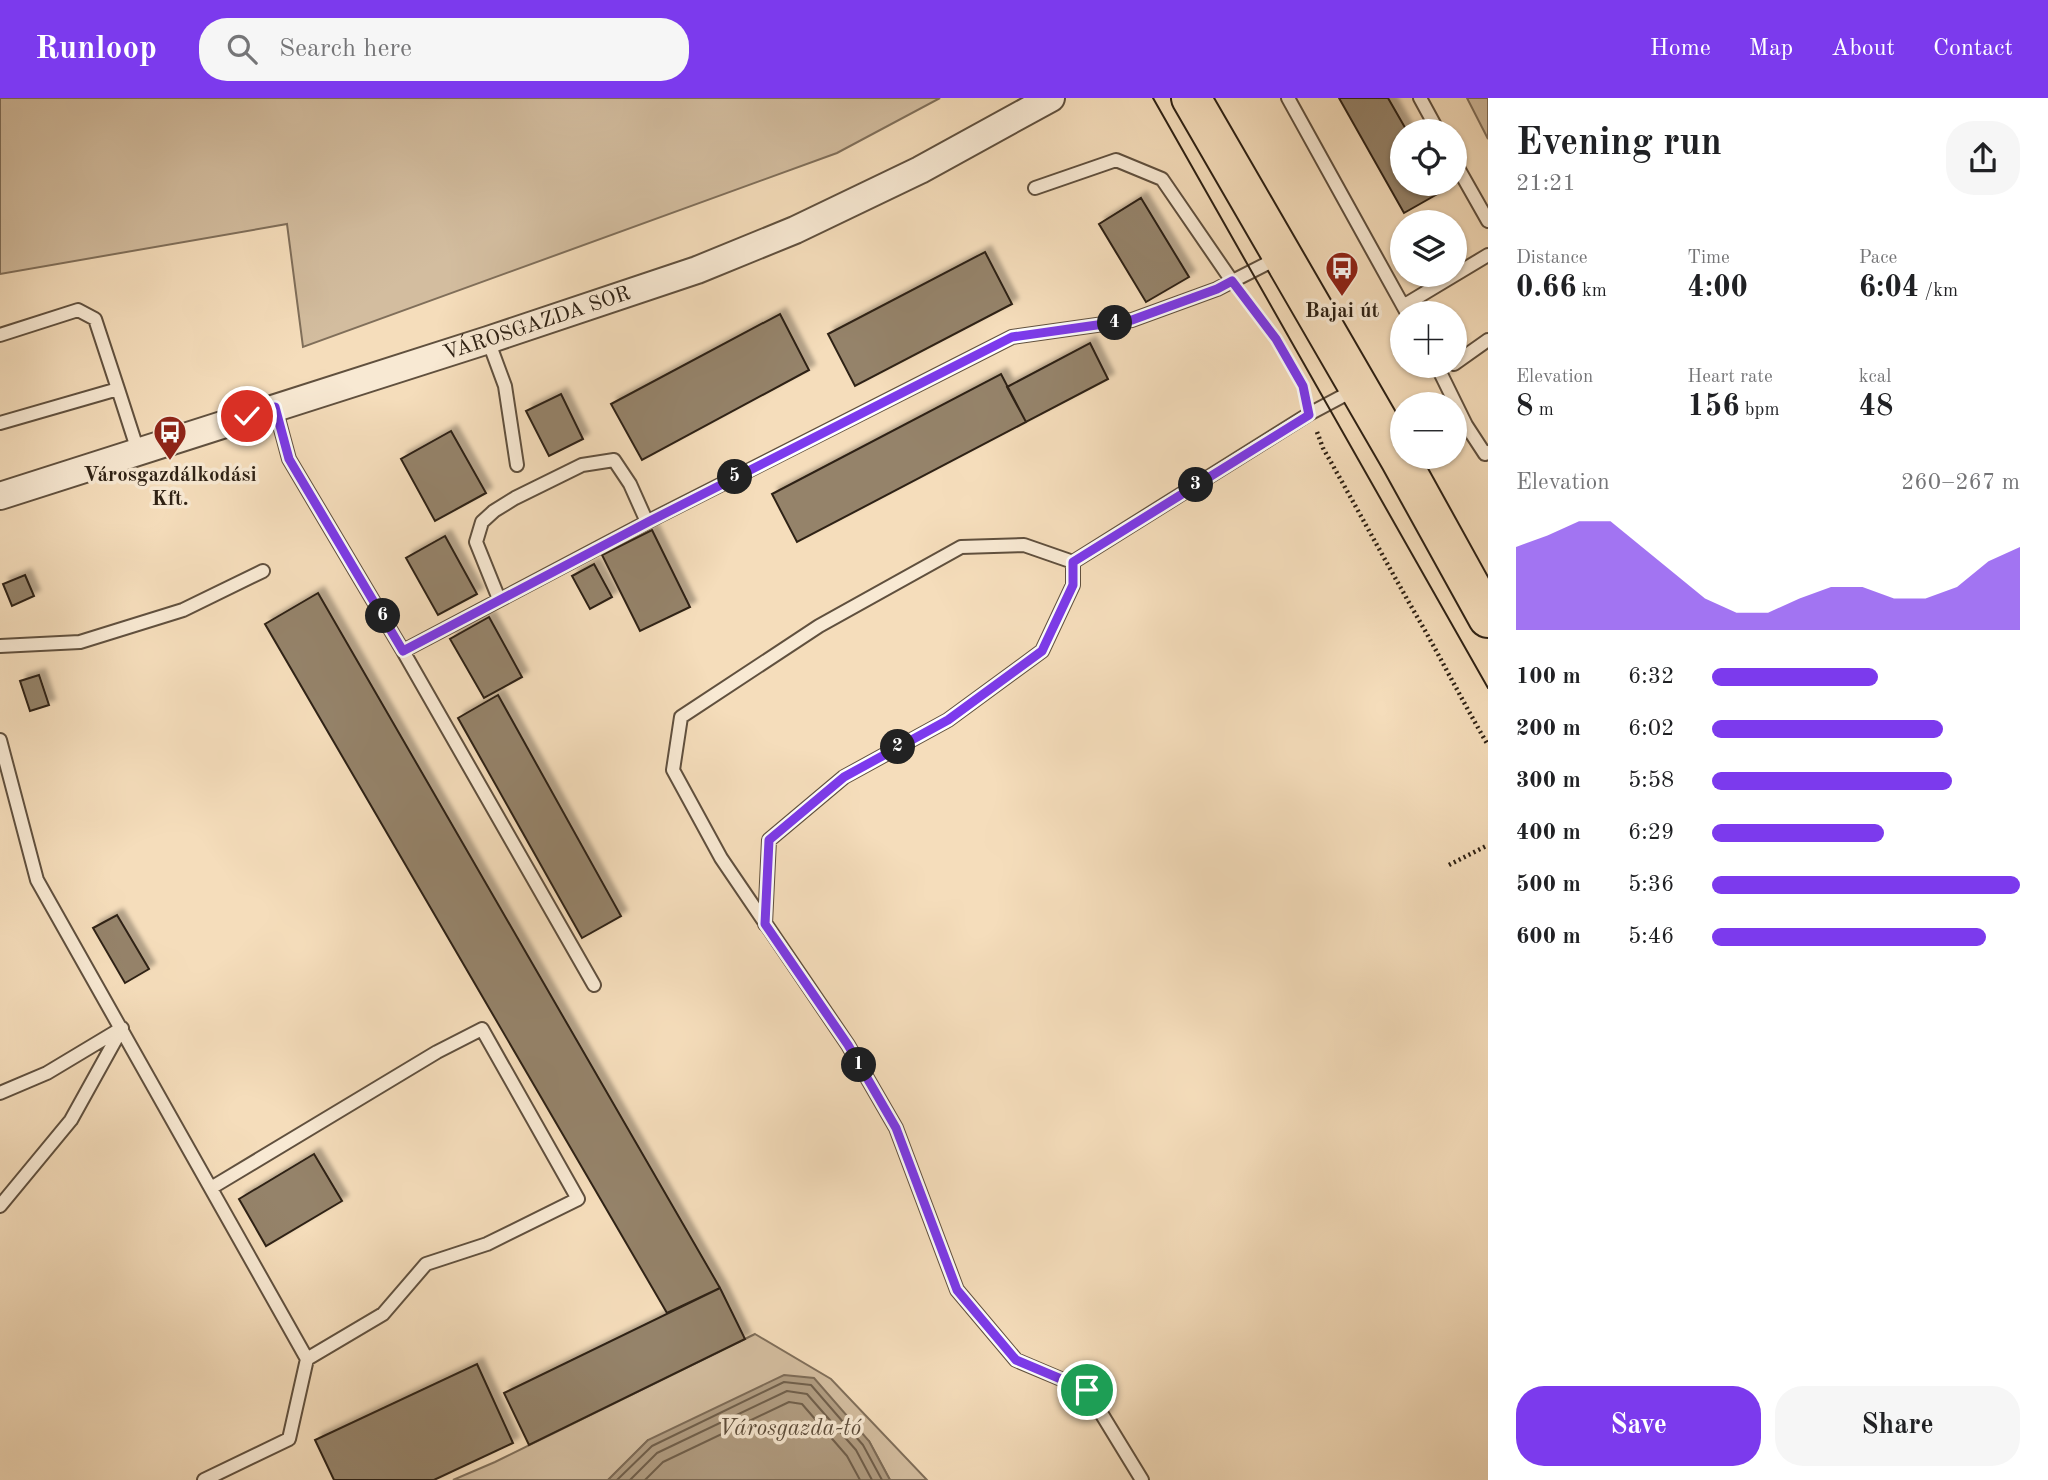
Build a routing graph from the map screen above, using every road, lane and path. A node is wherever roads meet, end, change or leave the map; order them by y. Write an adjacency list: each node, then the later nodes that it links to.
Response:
1 (1051, 98): 15 (street, VÁROSGAZDA SOR)
2 (1191, 98): 10 (main road)
3 (1288, 98): 12 (lane)
4 (1420, 98): 5 (lane)
5 (1431, 119)
6 (1467, 183): 8 (lane)
7 (1035, 188): 11 (lane)
8 (1488, 221)
9 (1488, 255): 13 (lane)
10 (1282, 256): 11 (lane); 18 (main road)
11 (1232, 281): 21 (path); 30 (lane)
12 (1400, 301)
13 (1419, 301)
14 (0, 335): 19 (lane)
15 (488, 340): 20 (street, VÁROSGAZDA SOR); 27 (lane)
16 (1488, 340): 17 (lane)
17 (1467, 354)
18 (1358, 388): 21 (lane); 24 (main road)
19 (118, 389): 22 (lane); 25 (lane)
20 (275, 407): 25 (street, VÁROSGAZDA SOR); 36 (lane)
21 (1309, 415): 31 (lane); 38 (path)
22 (0, 423)
23 (1467, 435): 26 (lane)
24 (1390, 439)
25 (138, 451): 29 (street, VÁROSGAZDA SOR)
26 (1487, 455)
27 (517, 465)
28 (1408, 469): 34 (main road)
29 (0, 496)
30 (648, 522): 33 (lane); 33 (lane)
31 (1073, 562): 41 (lane); 41 (lane)
32 (263, 571): 35 (lane)
33 (499, 599): 36 (lane)
34 (1488, 617)
35 (0, 646)
36 (403, 651): 42 (lane)
37 (0, 740): 43 (lane)
38 (1488, 745)
39 (1488, 845): 40 (path)
40 (1449, 865)
41 (765, 924): 49 (lane)
42 (593, 985)
43 (122, 1028): 44 (lane); 45 (lane); 46 (lane)
44 (0, 1093)
45 (211, 1188): 47 (lane); 47 (lane)
46 (0, 1206)
47 (307, 1359): 48 (lane)
48 (204, 1480)
49 (1142, 1480)

